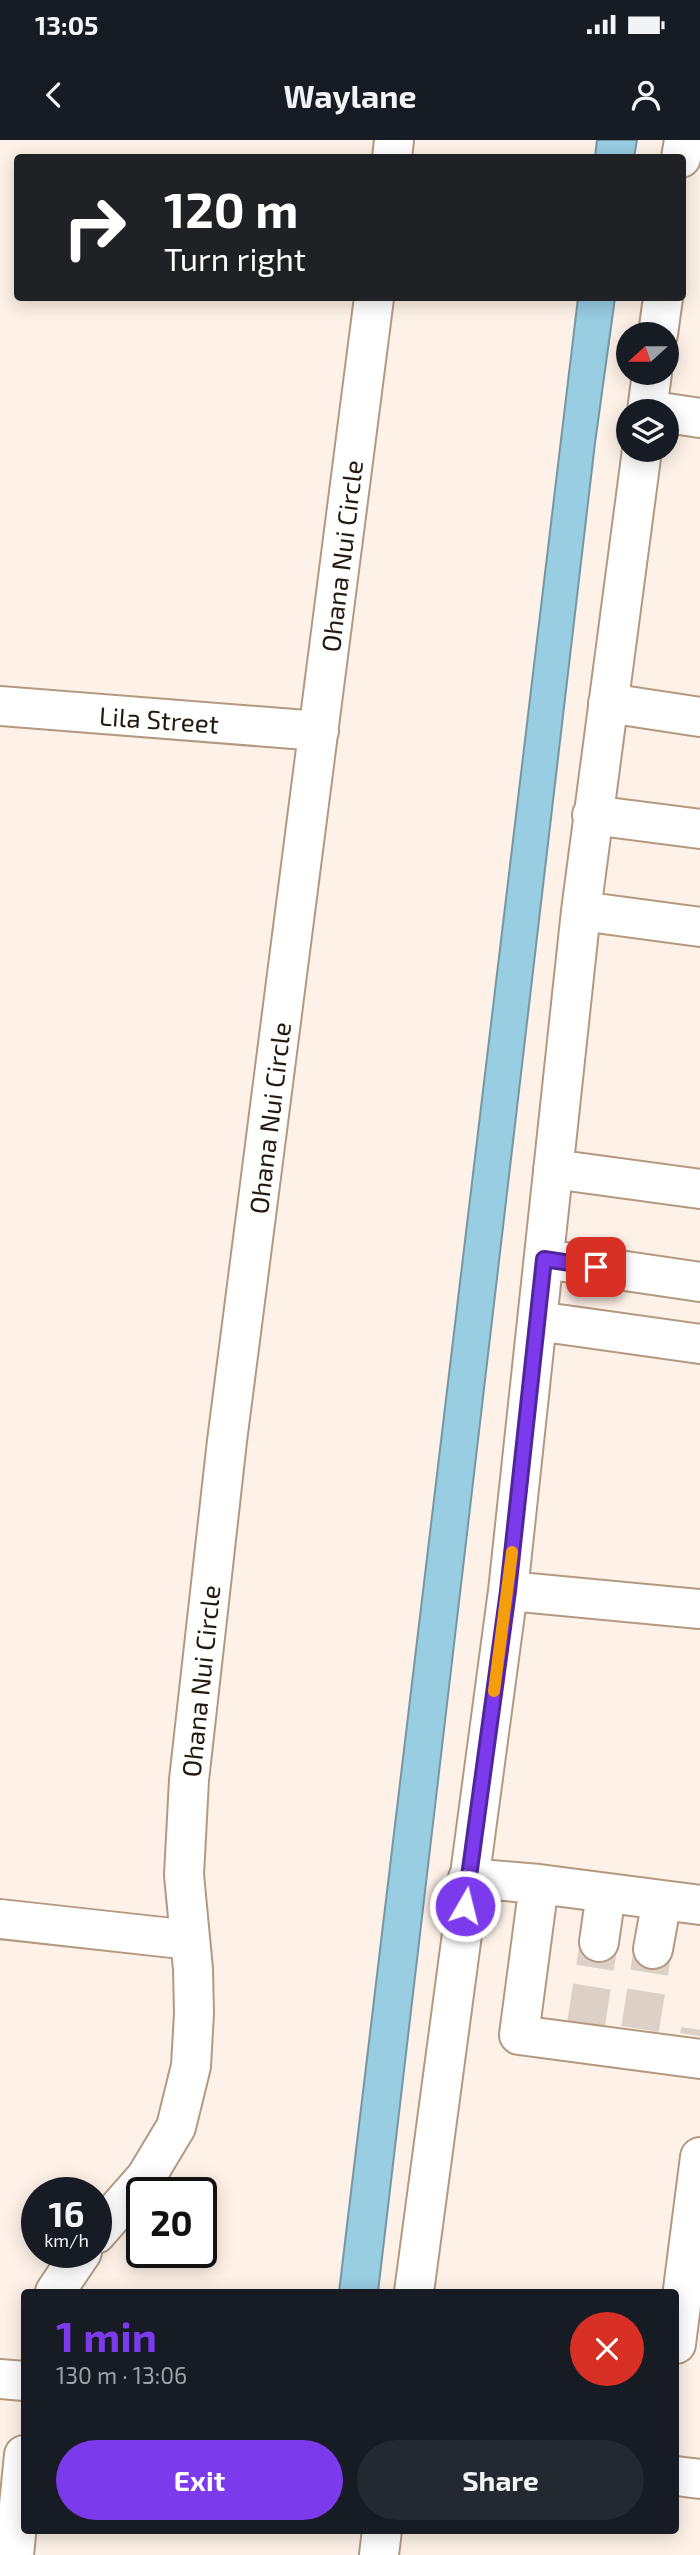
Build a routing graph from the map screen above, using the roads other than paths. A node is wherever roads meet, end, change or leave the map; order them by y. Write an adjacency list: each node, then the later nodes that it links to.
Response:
1 (374, 301): 10 (street, Ohana Nui Circle)
2 (662, 301): 3 (street)
3 (659, 322)
4 (679, 415): 5 (street)
5 (700, 418)
6 (640, 462): 7 (street)
7 (608, 703): 9 (street); 11 (street)
8 (0, 706): 10 (street, Lila Street)
9 (700, 717)
10 (319, 731): 29 (street, Ohana Nui Circle)
11 (592, 815): 12 (street); 13 (street)
12 (700, 829)
13 (581, 911): 14 (street); 15 (street)
14 (700, 927)
15 (553, 1169): 16 (street); 17 (street)
16 (700, 1189)
17 (544, 1259): 18 (street); 19 (street)
18 (700, 1282)
19 (537, 1321): 20 (street); 21 (street)
20 (700, 1344)
21 (508, 1591): 22 (street); 23 (street)
22 (700, 1609)
23 (468, 1878): 24 (street); 39 (street)
24 (539, 1884): 25 (street); 32 (street)
25 (606, 1893): 26 (street); 30 (street)
26 (662, 1900): 27 (street); 31 (street)
27 (700, 1905)
28 (0, 1919): 29 (street)
29 (190, 1940): 34 (street, Ohana Nui Circle)
30 (599, 1942)
31 (653, 1949)
32 (698, 2051)
33 (700, 2157): 40 (street)
34 (112, 2216)
35 (72, 2268): 37 (street)
36 (82, 2268): 38 (street)
37 (57, 2289)
38 (81, 2289)
39 (414, 2289)
40 (679, 2318)
41 (0, 2379): 42 (street)
42 (21, 2381)
43 (21, 2467): 46 (street)
44 (679, 2476): 45 (street)
45 (700, 2479)
46 (9, 2513): 48 (street)
47 (382, 2534): 49 (street)
48 (14, 2555)
49 (379, 2555)

